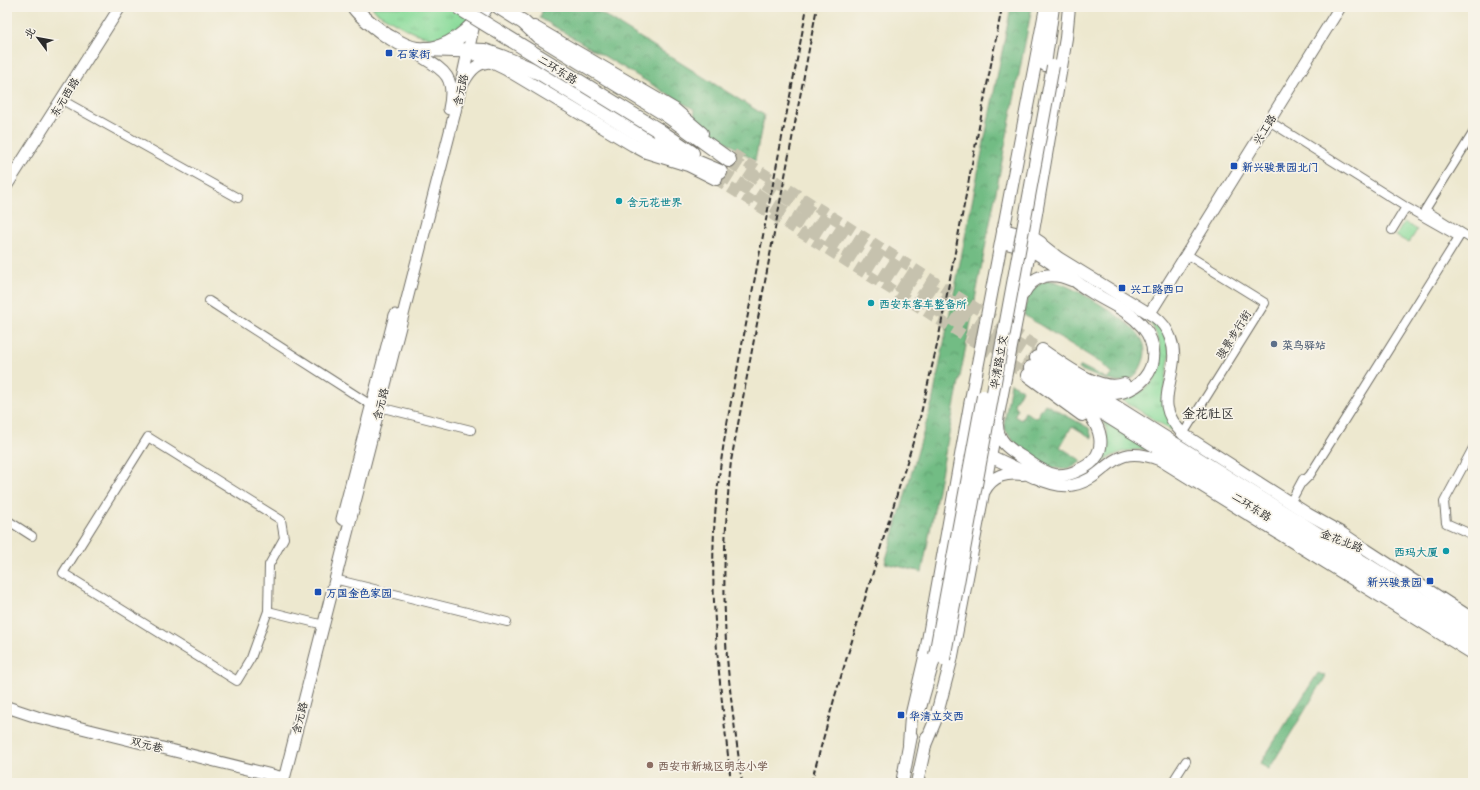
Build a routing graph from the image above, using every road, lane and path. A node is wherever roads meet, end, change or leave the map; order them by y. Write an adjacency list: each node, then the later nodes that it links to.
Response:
1 (120, 7): 21 (main road, 东元西路)
2 (354, 7): 14 (highway)
3 (458, 7): 23 (highway, 二环东路, bridge)
4 (476, 7): 23 (highway, 二环东路)
5 (486, 7): 13 (highway)
6 (499, 7): 12 (highway)
7 (1046, 7): 32 (main road)
8 (1053, 7): 19 (main road)
9 (1065, 7): 19 (main road)
10 (1069, 7): 34 (main road)
11 (1340, 7): 22 (main road, 兴工路)
12 (523, 22): 25 (highway); 26 (main road)
13 (474, 24): 15 (highway); 16 (main road, 含元路)
14 (406, 46): 15 (highway); 47 (main road, 含元路)
15 (424, 49): 16 (highway)
16 (467, 50): 17 (main road); 18 (highway); 20 (main road, 含元路)
17 (490, 62): 18 (main road); 20 (main road); 27 (main road)
18 (521, 64): 27 (highway)
19 (1049, 66): 73 (main road, 华清路立交, bridge)
20 (460, 92): 47 (main road, 含元路)
21 (62, 100): 28 (main road, 东元西路); 29 (street)
22 (1269, 121): 30 (street); 35 (main road, 兴工路)
23 (660, 126): 25 (highway); 27 (highway)
24 (1473, 134): 33 (street)
25 (712, 149): 26 (highway)
26 (731, 157)
27 (718, 176)
28 (7, 185)
29 (238, 198)
30 (1406, 207): 31 (street); 57 (street)
31 (1392, 230)
32 (1002, 236): 34 (main road); 39 (main road)
33 (1473, 240)
34 (1037, 246): 36 (main road); 40 (main road); 41 (main road)
35 (1186, 254): 41 (main road, 兴工路); 50 (street, 骏景步行街)
36 (1073, 280): 37 (main road); 40 (main road)
37 (1091, 292): 42 (main road); 46 (main road)
38 (209, 301): 47 (street)
39 (988, 312): 40 (main road); 43 (main road)
40 (1017, 313): 44 (main road)
41 (1150, 313): 50 (main road)
42 (1034, 363): 45 (highway, 二环东路); 46 (highway, 二环东路); 55 (main road)
43 (978, 365): 44 (main road); 52 (main road)
44 (1006, 372): 48 (main road)
45 (1053, 382): 55 (main road); 61 (highway, 二环东路)
46 (1083, 386): 61 (highway, 二环东路)
47 (375, 407): 49 (street); 65 (main road, 含元路); 69 (main road, 含元路)
48 (997, 419): 54 (main road); 55 (main road)
49 (471, 430)
50 (1183, 434): 59 (main road)
51 (1473, 448): 62 (street)
52 (962, 450): 54 (main road); 75 (main road)
53 (1319, 451): 57 (street)
54 (990, 456): 56 (main road); 58 (main road)
55 (1072, 473)
56 (1034, 477): 58 (main road); 66 (main road)
57 (1302, 483): 59 (street)
58 (981, 500): 76 (main road)
59 (1290, 503): 64 (main road)
60 (7, 520): 63 (street)
61 (1309, 534): 64 (main road, 金花北路); 66 (main road); 70 (highway, 二环东路); 71 (highway, 二环东路)
62 (1473, 535)
63 (32, 536)
64 (1364, 548): 70 (main road, 金花北路)
65 (334, 579): 68 (street); 69 (main road, 含元路)
66 (1359, 582): 72 (main road)
67 (268, 611): 67 (street); 69 (street)
68 (507, 622)
69 (320, 624): 78 (main road, 含元路)
70 (1471, 626)
71 (1473, 643)
72 (1473, 654)
73 (940, 657): 75 (main road); 76 (main road)
74 (8, 710): 78 (main road, 双元巷)
75 (909, 744): 79 (main road)
76 (925, 745): 80 (main road)
77 (1186, 761): 81 (street)
78 (280, 780)
79 (902, 783)
80 (917, 783)
81 (1172, 783)

